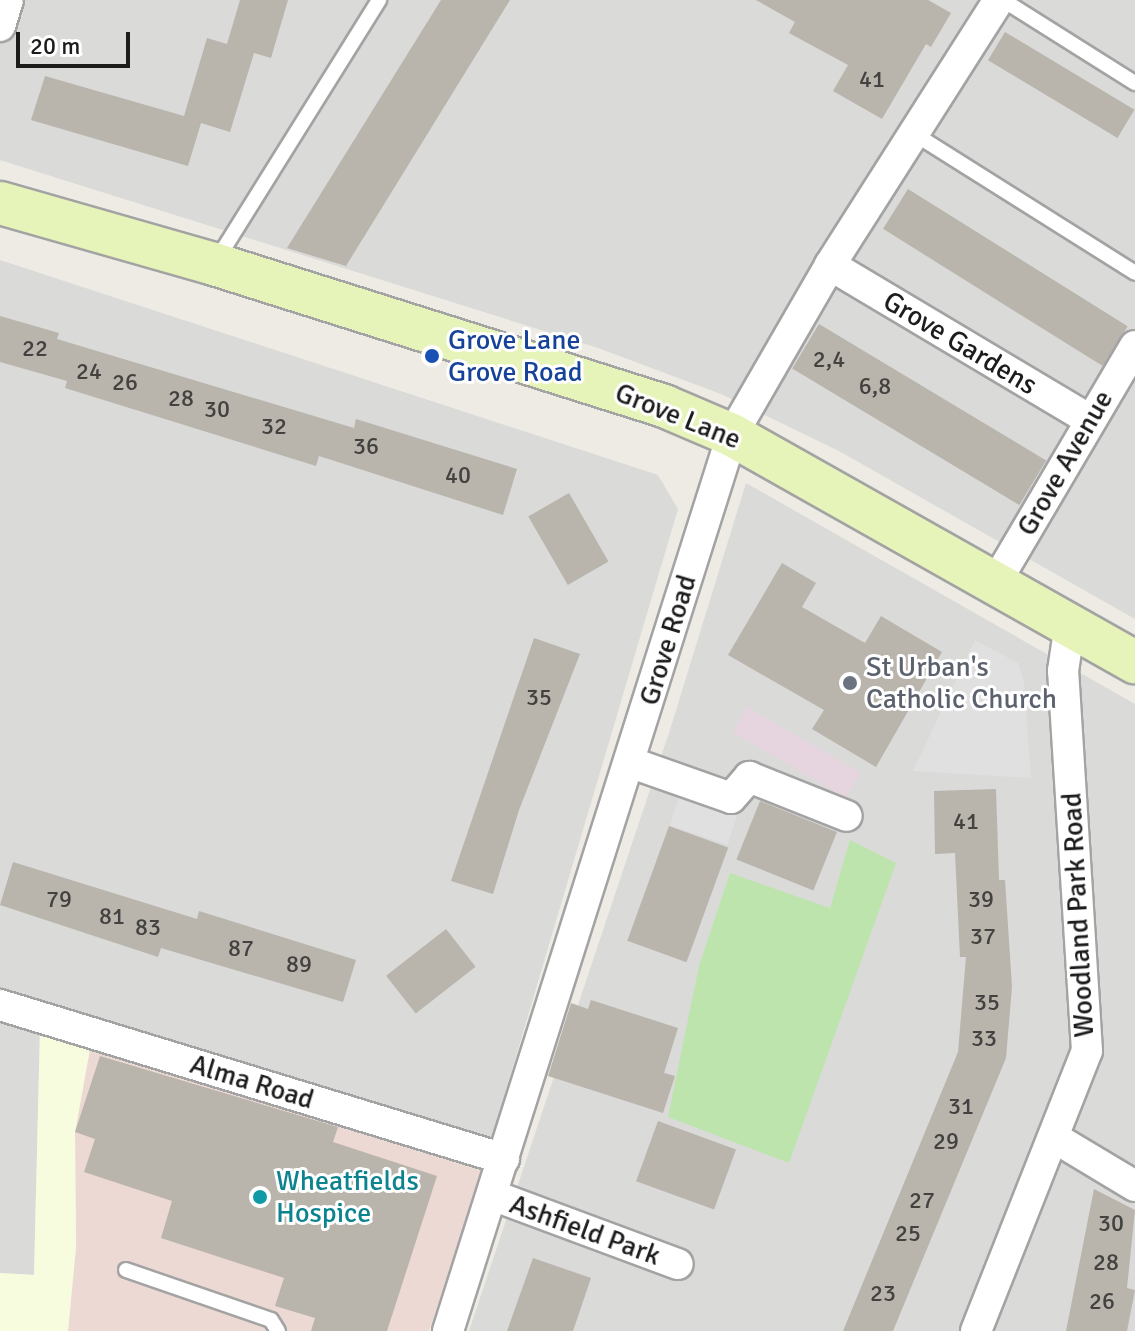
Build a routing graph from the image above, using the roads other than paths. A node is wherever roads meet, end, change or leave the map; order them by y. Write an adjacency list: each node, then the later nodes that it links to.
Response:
1 (8, 0): 4 (street)
2 (379, 0): 8 (lane)
3 (992, 3): 5 (lane); 6 (street, Grove Road)
4 (0, 26)
5 (1135, 83)
6 (913, 133): 9 (street, Grove Road); 10 (lane)
7 (0, 203): 8 (main road, Grove Lane)
8 (214, 264): 13 (main road, Grove Lane)
9 (830, 265): 12 (street, Grove Gardens); 13 (street, Grove Road)
10 (1135, 273)
11 (1135, 346): 12 (street, Grove Avenue)
12 (1090, 420): 14 (street, Grove Avenue)
13 (732, 435): 14 (main road, Grove Lane); 17 (street, Grove Road)
14 (996, 582): 15 (main road, Grove Lane)
15 (1070, 624): 16 (main road, Grove Lane); 20 (street, Woodland Park Road)
16 (1135, 662)
17 (629, 762): 18 (street); 21 (street, Grove Road)
18 (847, 816)
19 (0, 1005): 21 (street, Alma Road)
20 (1055, 1138): 22 (street); 28 (street, Woodland Park Road)
21 (504, 1159): 23 (street, Grove Road)
22 (1135, 1186)
23 (492, 1195): 24 (street, Ashfield Park); 27 (street, Grove Road)
24 (678, 1264)
25 (126, 1270): 26 (lane)
26 (278, 1331)
27 (448, 1331)
28 (976, 1331)

